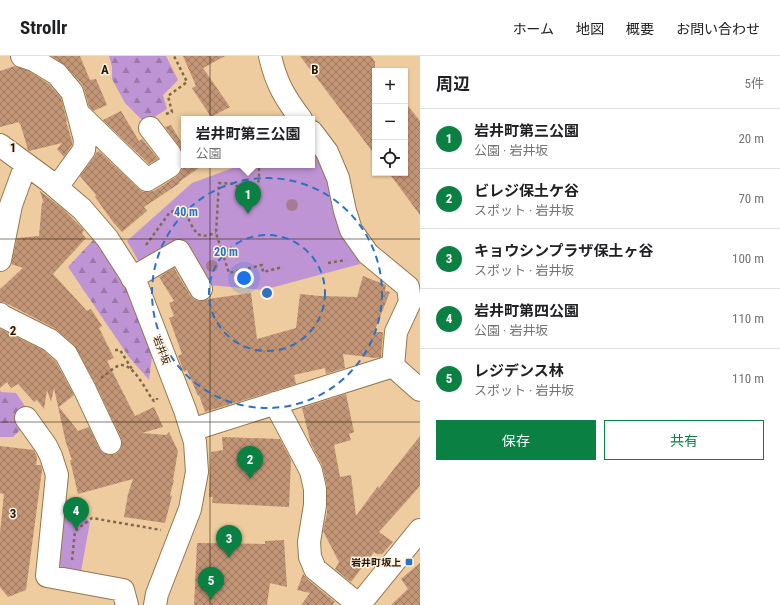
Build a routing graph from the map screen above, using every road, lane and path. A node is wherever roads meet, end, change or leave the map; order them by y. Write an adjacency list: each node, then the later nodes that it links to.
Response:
1 (22, 56): 5 (street)
2 (174, 56): 4 (path)
3 (270, 56): 6 (street)
4 (168, 96)
5 (78, 113): 7 (street); 12 (street)
6 (299, 116)
7 (150, 128)
8 (315, 136): 22 (street)
9 (0, 145): 10 (street, 岩井坂)
10 (26, 164): 12 (street, 岩井坂); 15 (street)
11 (259, 168): 13 (path)
12 (57, 187): 18 (street, 岩井坂)
13 (216, 233): 17 (path); 18 (path)
14 (351, 259): 16 (path)
15 (0, 260)
16 (328, 264)
17 (282, 267)
18 (128, 271): 19 (street); 29 (street, 岩井坂)
19 (201, 289)
20 (0, 314): 24 (street)
21 (115, 350): 23 (path)
22 (393, 366): 25 (street); 27 (street)
23 (132, 370): 24 (path); 26 (path)
24 (85, 390): 30 (street)
25 (420, 390)
26 (158, 397)
27 (275, 403): 29 (street); 36 (street)
28 (26, 418): 33 (street)
29 (191, 430): 32 (street, 岩井坂)
30 (110, 443)
31 (420, 530): 36 (street)
32 (181, 534): 33 (path); 35 (street, 岩井坂)
33 (70, 581): 34 (street)
34 (127, 605)
35 (155, 605)
36 (359, 605)

